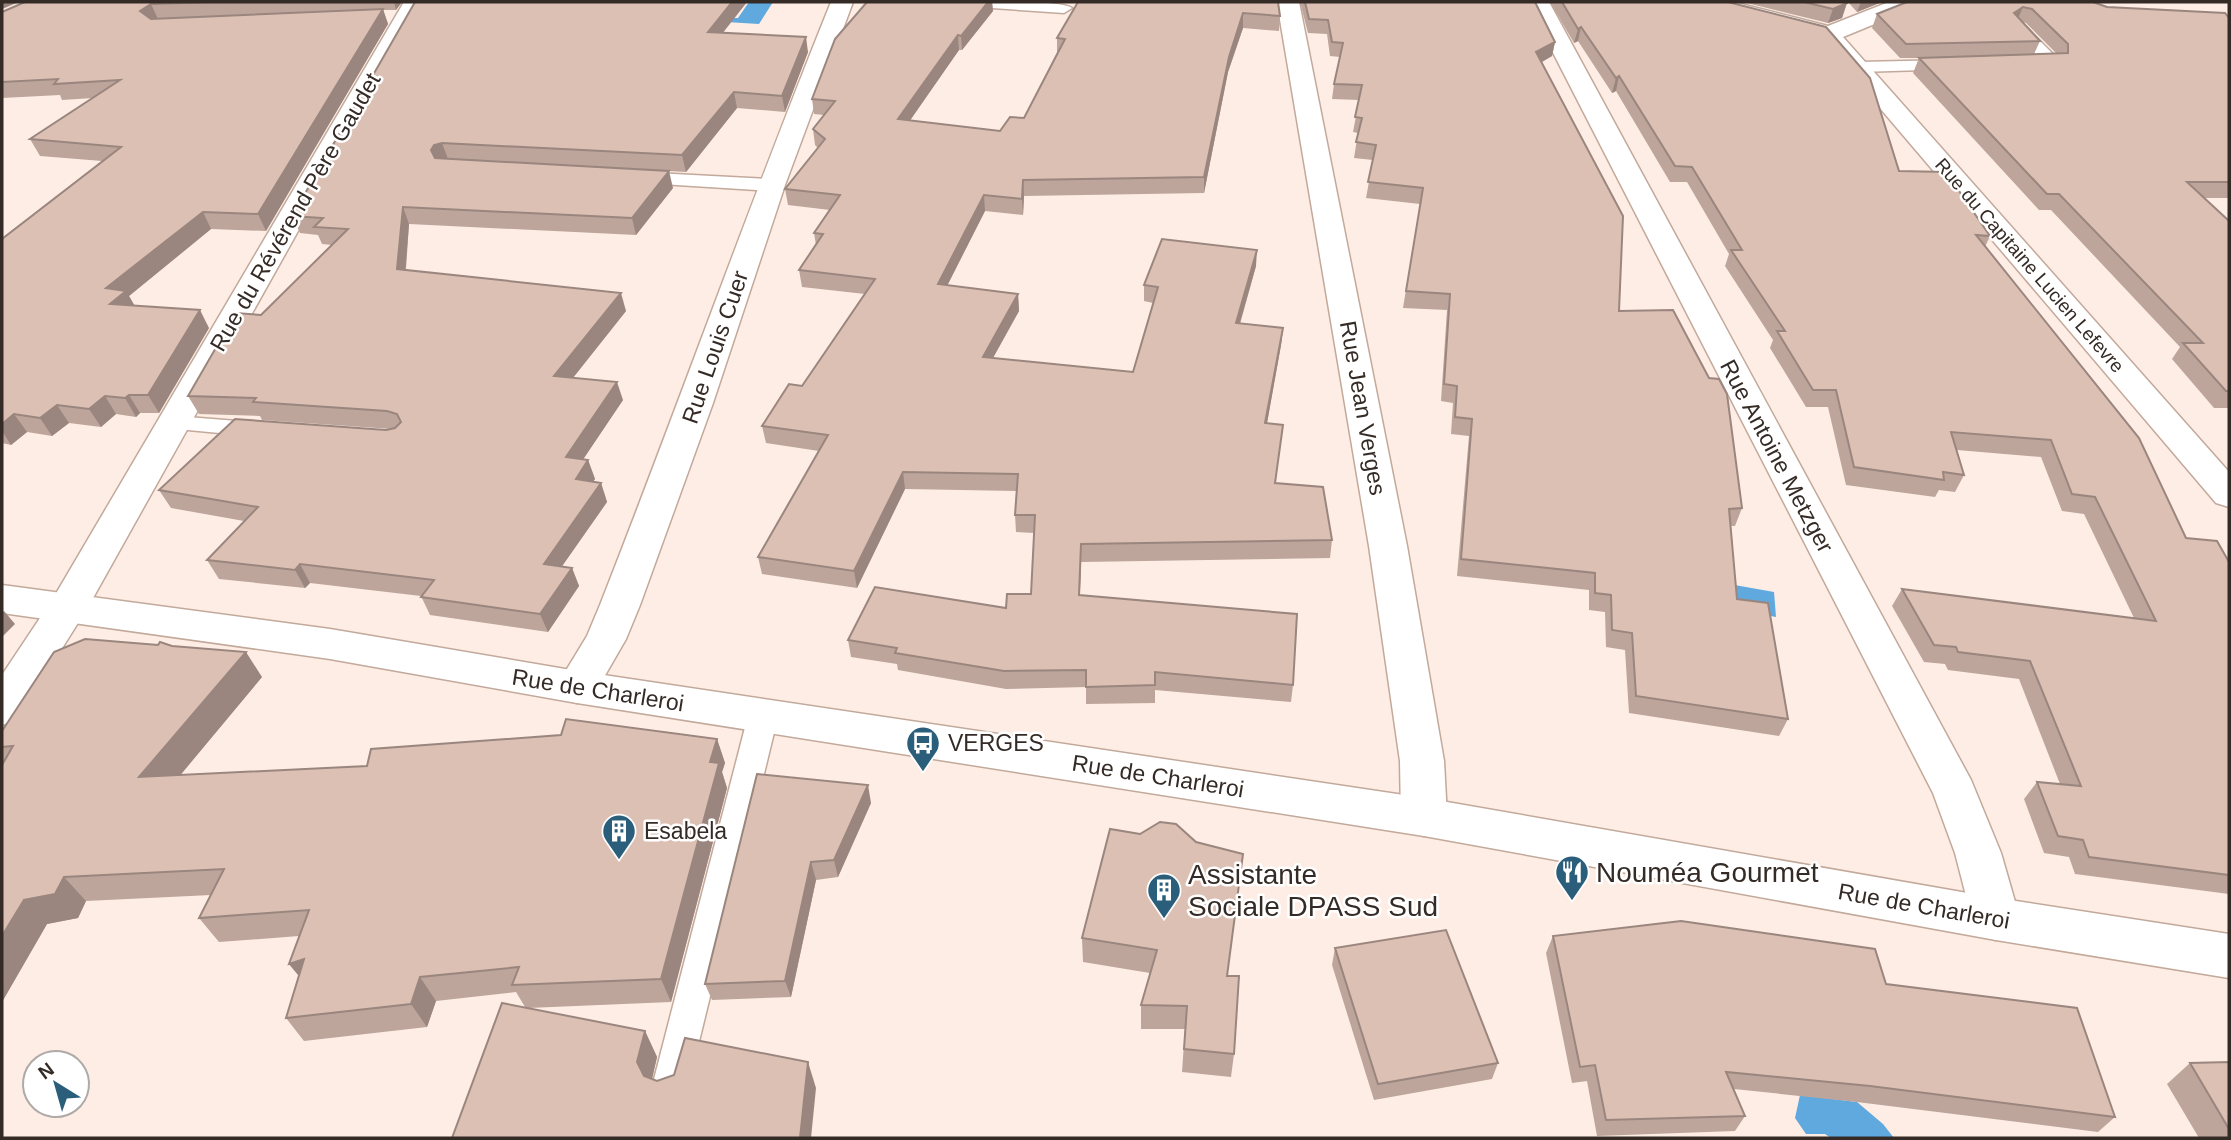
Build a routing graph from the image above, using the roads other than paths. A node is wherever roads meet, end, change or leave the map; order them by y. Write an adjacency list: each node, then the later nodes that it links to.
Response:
1 (842, 2): 15 (street, Rue Louis Cuer)
2 (977, 2): 7 (lane)
3 (1288, 2): 24 (street, Rue Jean Verges)
4 (1538, 2): 25 (street, Rue Antoine Metzger)
5 (1708, 2): 10 (street)
6 (1908, 2): 10 (street)
7 (1064, 8)
8 (405, 12): 16 (street, Rue du Révérend Père Gaudet)
9 (2018, 28): 11 (lane)
10 (1830, 34): 13 (street, Rue du Capitaine Lucien Lefevre)
11 (2012, 64)
12 (1970, 65): 13 (lane)
13 (1859, 67): 18 (street, Rue du Capitaine Lucien Lefevre)
14 (623, 177): 15 (lane)
15 (771, 186): 21 (street, Rue Louis Cuer)
16 (175, 424): 17 (lane); 20 (street, Rue du Révérend Père Gaudet)
17 (285, 431)
18 (2229, 495)
19 (2, 599): 20 (street, Rue de Charleroi)
20 (68, 607): 21 (street, Rue de Charleroi); 22 (street, Rue du Révérend Père Gaudet)
21 (576, 687): 23 (street, Rue de Charleroi)
22 (2, 709)
23 (763, 716): 24 (street, Rue de Charleroi); 27 (lane)
24 (1424, 817): 25 (street, Rue de Charleroi)
25 (1996, 919): 26 (street, Rue de Charleroi)
26 (2229, 956)
27 (670, 1087)

